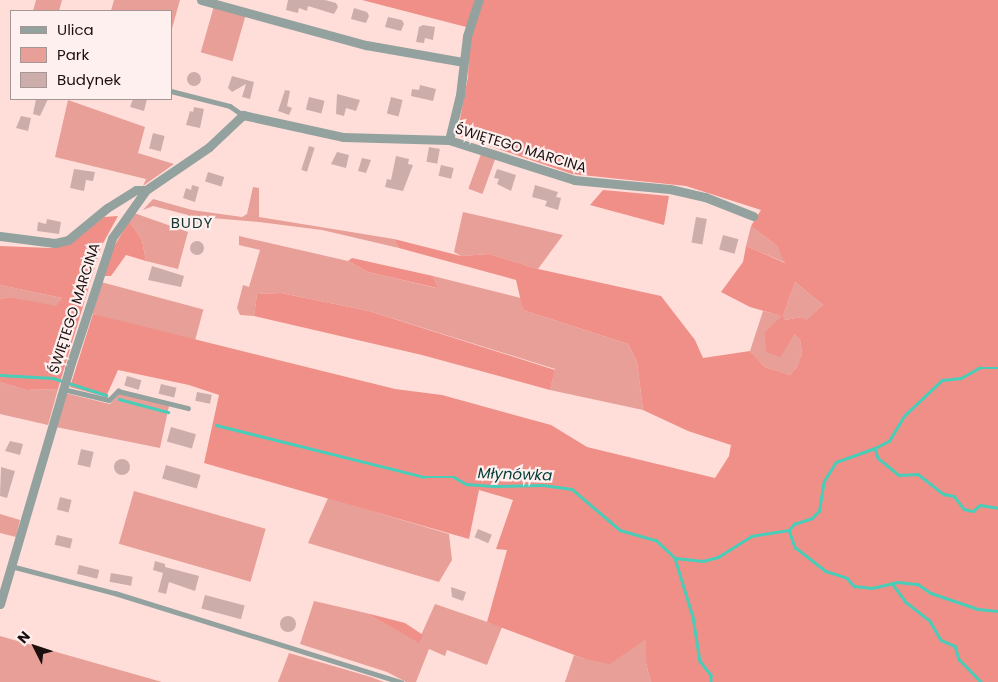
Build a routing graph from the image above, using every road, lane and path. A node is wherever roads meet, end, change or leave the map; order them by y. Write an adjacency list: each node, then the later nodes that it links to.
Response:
1 (201, 0): 3 (street)
2 (479, 0): 3 (street)
3 (463, 62): 6 (street)
4 (172, 91): 5 (lane)
5 (243, 116): 6 (street, ŚWIĘTEGO MARCINA); 7 (street, ŚWIĘTEGO MARCINA)
6 (449, 140): 8 (street, ŚWIĘTEGO MARCINA)
7 (146, 190): 9 (street); 10 (street, ŚWIĘTEGO MARCINA)
8 (753, 216)
9 (0, 236)
10 (63, 388): 11 (lane); 12 (street, ŚWIĘTEGO MARCINA)
11 (188, 408)
12 (11, 566): 13 (street, ŚWIĘTEGO MARCINA); 14 (lane)
13 (0, 604)
14 (402, 682)

